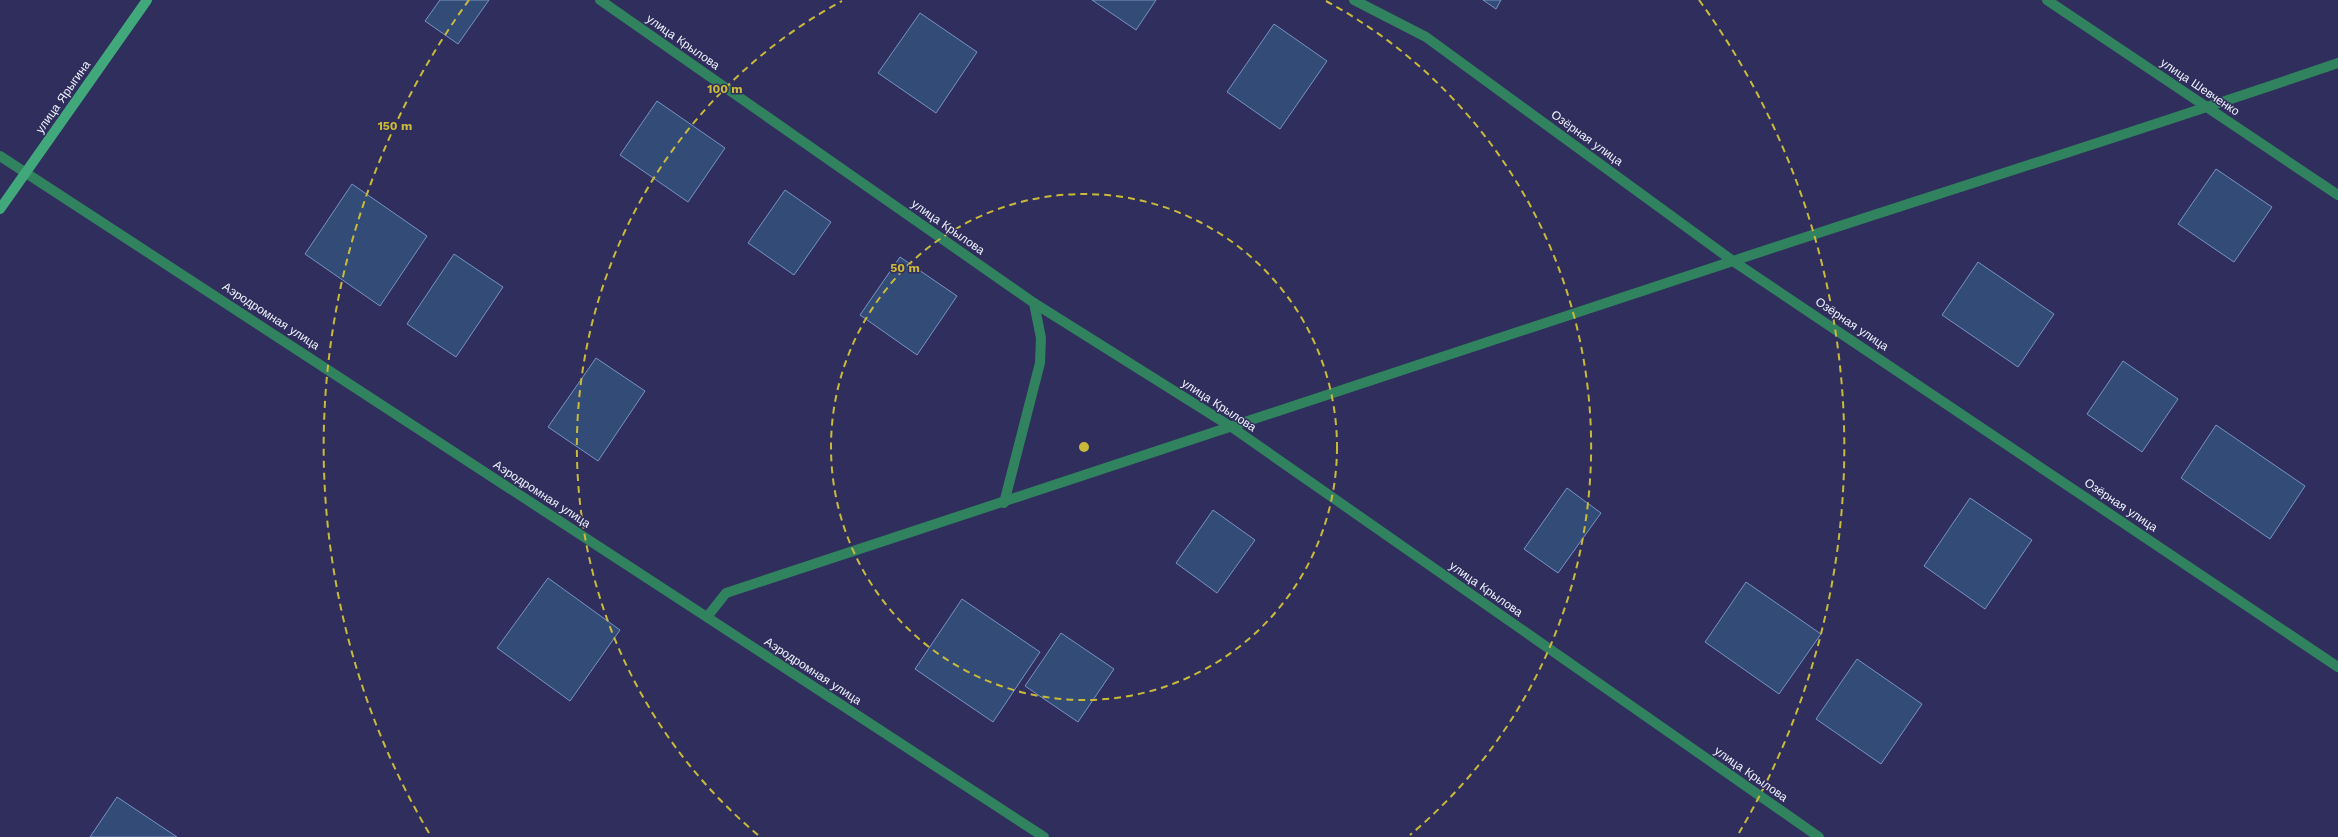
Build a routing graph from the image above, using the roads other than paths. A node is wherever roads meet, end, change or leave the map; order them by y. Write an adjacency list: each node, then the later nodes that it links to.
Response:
1 (147, 0): 8 (street, улица Ярыгина)
2 (600, 0): 12 (street, улица Крылова)
3 (1354, 0): 11 (street, Озёрная улица)
4 (2047, 0): 6 (street, улица Шевченко)
5 (2338, 63): 6 (street)
6 (2208, 107): 9 (street, улица Шевченко); 11 (street)
7 (0, 156): 8 (street, Аэродромная улица)
8 (27, 172): 10 (street, улица Ярыгина); 15 (street, Аэродромная улица)
9 (2338, 195)
10 (0, 209)
11 (1734, 261): 13 (street); 16 (street, Озёрная улица)
12 (1034, 303): 13 (street, улица Крылова); 14 (street)
13 (1233, 428): 14 (street); 18 (street, улица Крылова)
14 (1004, 503): 15 (street)
15 (707, 617): 17 (street, Аэродромная улица)
16 (2338, 667)
17 (1044, 837)
18 (1819, 837)

